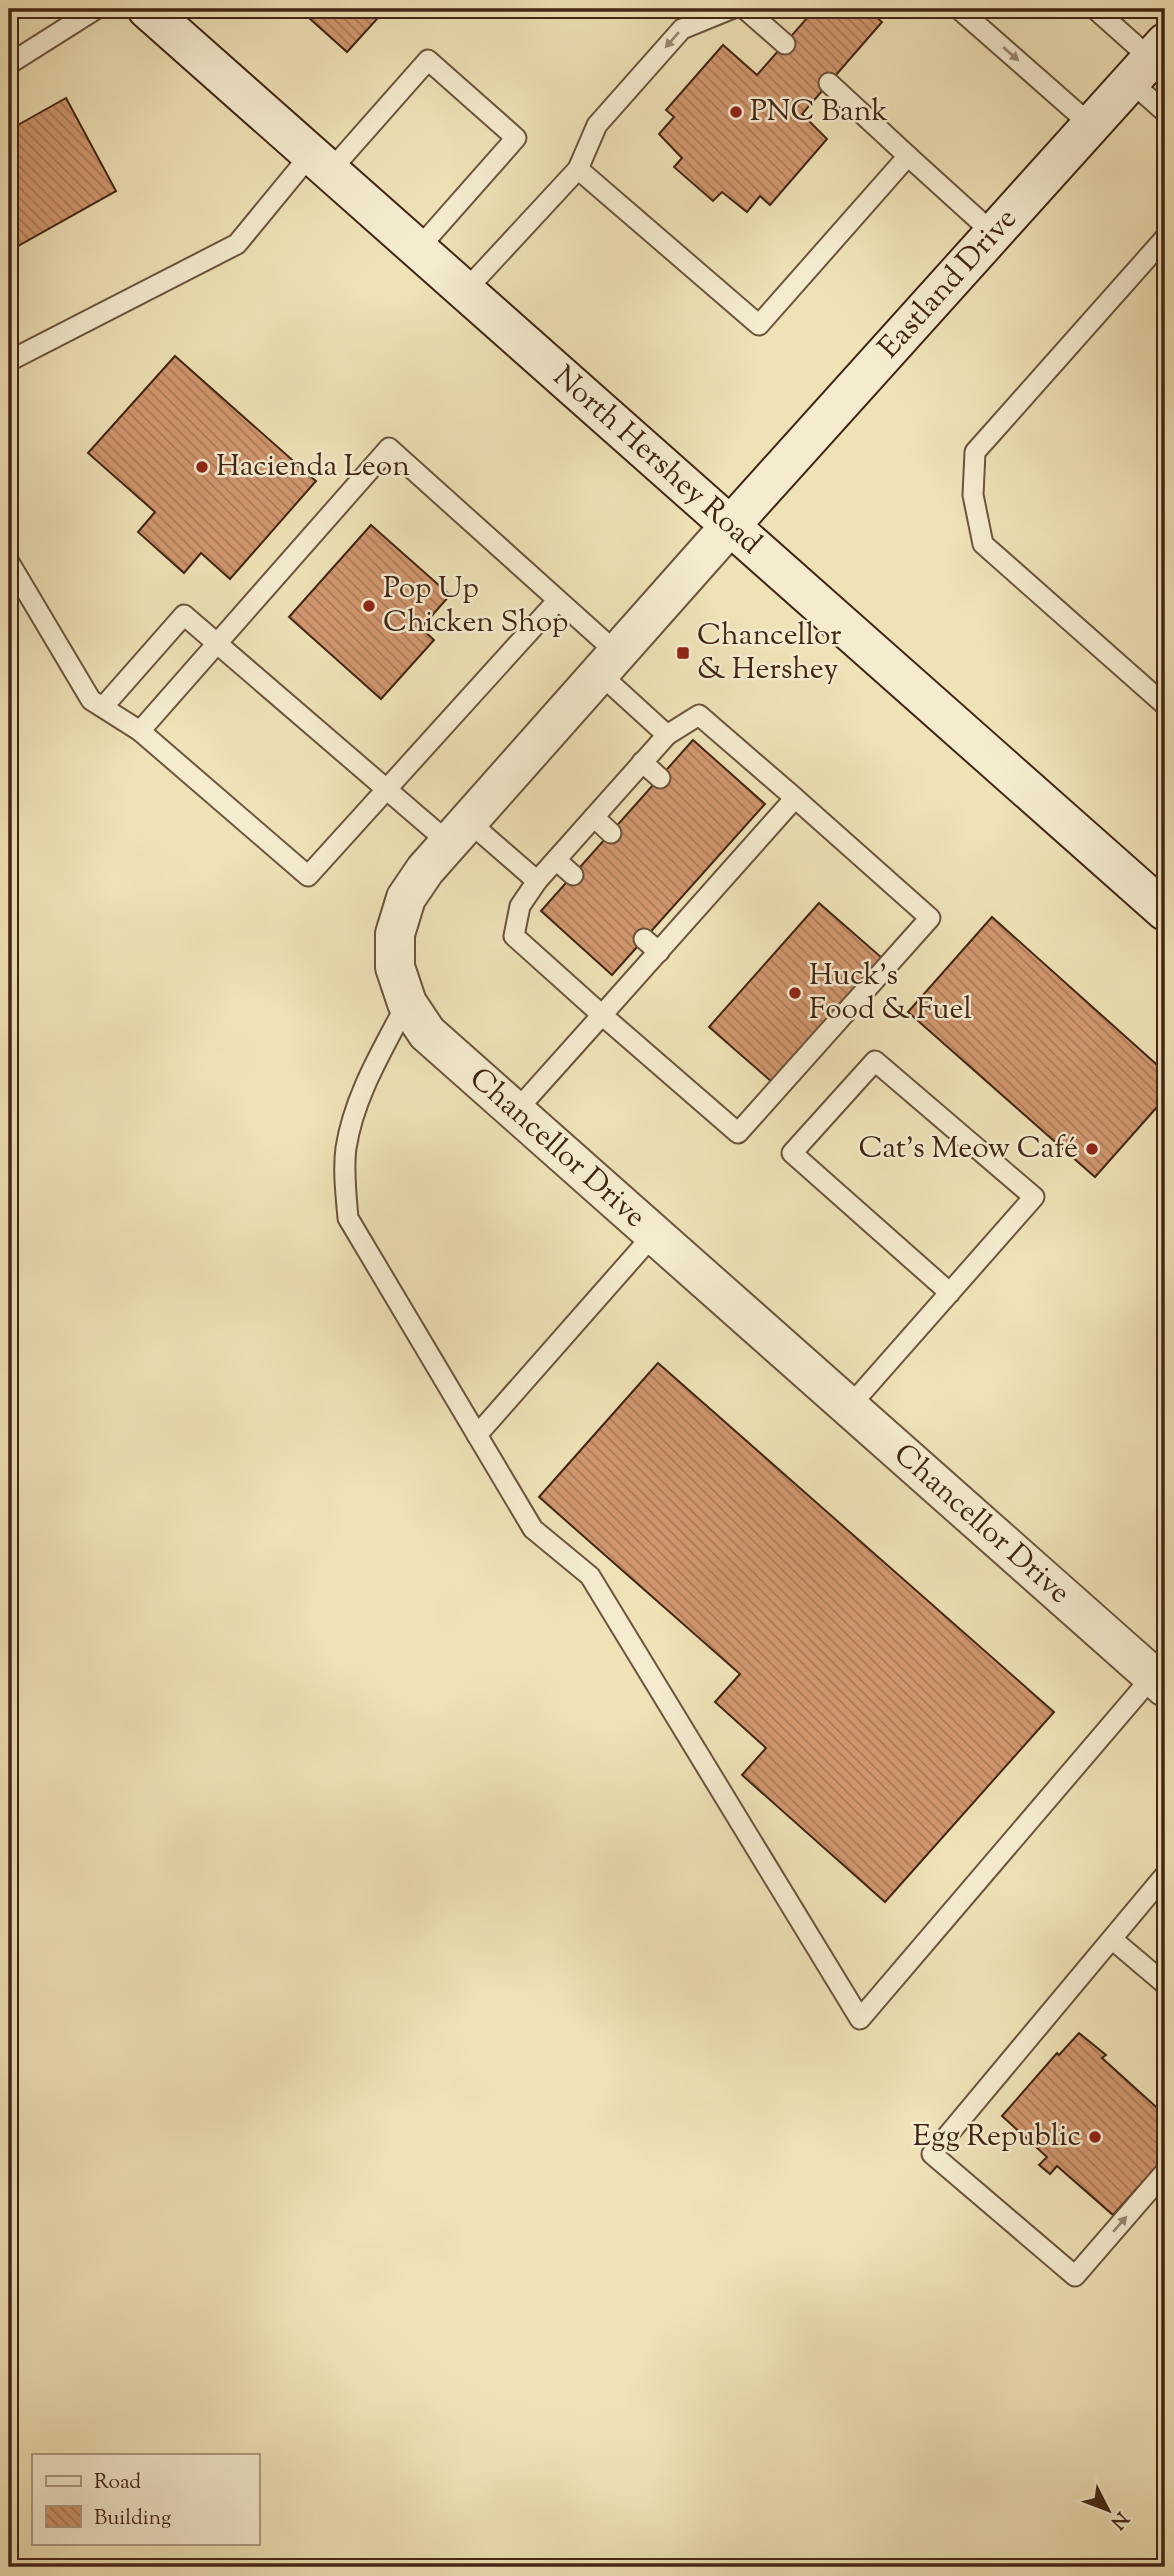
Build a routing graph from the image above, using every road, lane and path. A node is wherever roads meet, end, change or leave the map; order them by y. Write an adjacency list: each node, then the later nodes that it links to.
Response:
1 (96, 9): 9 (lane)
2 (147, 9): 14 (main road, North Hershey Road)
3 (732, 9): 15 (lane, one-way to 15)
4 (745, 9): 7 (lane)
5 (959, 9): 12 (lane, one-way to 12)
6 (1095, 9): 8 (lane)
7 (785, 44)
8 (1149, 61): 11 (lane); 12 (main road, Eastland Drive)
9 (9, 64)
10 (829, 83): 13 (lane)
11 (1165, 113)
12 (1092, 126): 16 (main road, Eastland Drive)
13 (908, 156): 15 (lane); 16 (lane)
14 (320, 163): 18 (main road, North Hershey Road); 18 (lane); 20 (lane)
15 (578, 169): 19 (lane)
16 (994, 234): 21 (main road, Eastland Drive)
17 (1165, 238): 26 (lane)
18 (418, 249): 19 (main road, North Hershey Road)
19 (465, 291): 21 (main road, North Hershey Road)
20 (9, 361)
21 (730, 526): 25 (main road, Chancellor Drive); 40 (main road, North Hershey Road)
22 (9, 562): 27 (lane)
23 (558, 600): 24 (lane); 25 (lane); 32 (lane)
24 (217, 644): 27 (lane); 28 (lane); 32 (lane)
25 (608, 663): 29 (lane); 35 (main road, Chancellor Drive)
26 (1165, 705)
27 (103, 707): 28 (lane)
28 (140, 731): 32 (lane)
29 (667, 735): 30 (lane); 33 (lane)
30 (642, 762): 31 (lane); 34 (lane)
31 (660, 778)
32 (387, 789): 35 (lane)
33 (795, 798): 42 (lane); 42 (lane)
34 (594, 817): 36 (lane); 37 (lane)
35 (459, 832): 39 (lane); 41 (main road, Chancellor Drive)
36 (611, 832)
37 (556, 860): 38 (lane); 39 (lane)
38 (573, 875)
39 (537, 881): 42 (lane)
40 (1164, 906)
41 (407, 1003): 43 (main road, Chancellor Drive); 47 (lane)
42 (602, 1015): 43 (lane)
43 (516, 1111): 44 (main road, Chancellor Drive)
44 (654, 1234): 46 (main road, Chancellor Drive); 47 (lane)
45 (950, 1293): 45 (lane); 46 (lane)
46 (849, 1407): 48 (main road, Chancellor Drive)
47 (477, 1436): 48 (lane)
48 (1161, 1675)
49 (1165, 1875): 50 (lane)
50 (1112, 1939): 51 (lane); 52 (lane, one-way to 52)
51 (1165, 1984)
52 (1165, 2172)

